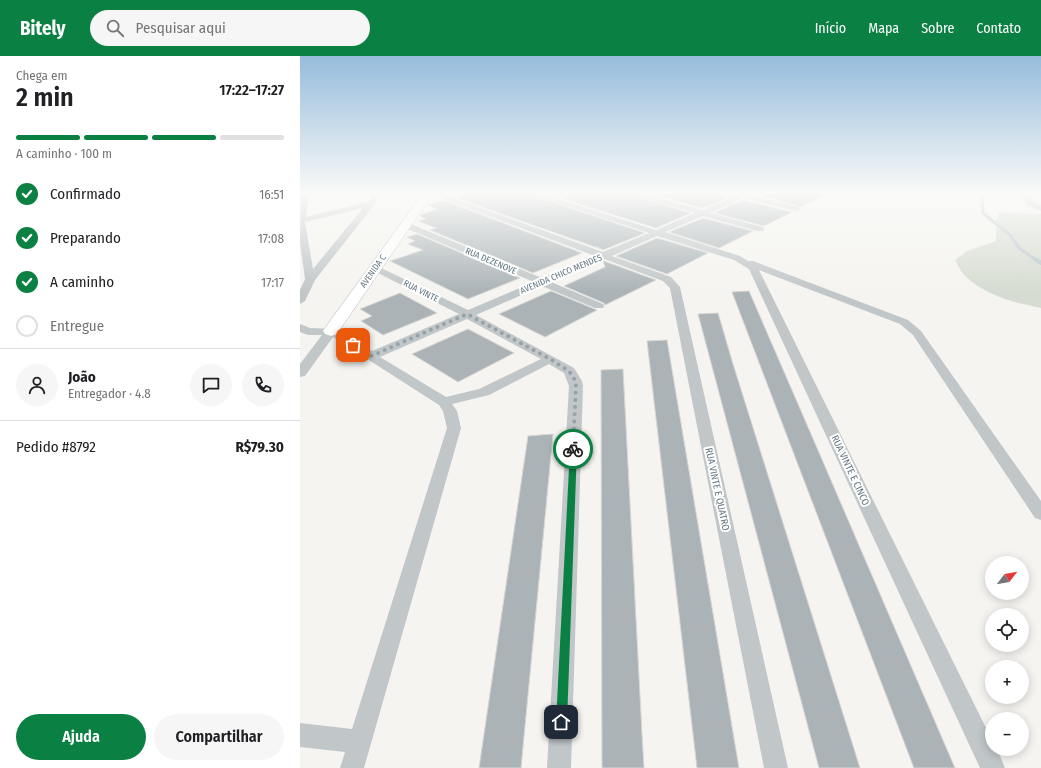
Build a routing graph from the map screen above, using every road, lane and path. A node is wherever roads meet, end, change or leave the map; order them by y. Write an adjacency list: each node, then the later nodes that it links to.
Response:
1 (301, 225): 13 (street)
2 (352, 225): 13 (street)
3 (406, 225): 12 (street, AVENIDA C); 14 (street, RUA DEZENOVE)
4 (521, 225): 10 (street, RUA VINTE E QUATRO)
5 (632, 225): 9 (street, RUA VINTE E CINCO)
6 (669, 225): 9 (street, AVENIDA CHICO MENDES)
7 (746, 225): 8 (street)
8 (760, 229)
9 (653, 232): 10 (street, AVENIDA CHICO MENDES); 11 (street, RUA VINTE E CINCO)
10 (601, 254): 14 (street, AVENIDA CHICO MENDES); 29 (street, RUA VINTE E QUATRO)
11 (746, 262): 24 (street); 30 (street, RUA VINTE E CINCO)
12 (375, 268): 17 (street, RUA VINTE); 19 (street, AVENIDA C)
13 (310, 279): 15 (street)
14 (538, 281): 16 (street, RUA DEZENOVE); 17 (street, AVENIDA CHICO MENDES)
15 (300, 301)
16 (599, 306)
17 (464, 313): 20 (street, AVENIDA CHICO MENDES); 21 (street, RUA VINTE)
18 (303, 331): 19 (street)
19 (331, 331): 20 (street); 22 (street)
20 (368, 354): 23 (street)
21 (550, 359): 23 (street); 28 (street, RUA VINTE)
22 (300, 373)
23 (444, 402): 26 (street)
24 (1041, 514)
25 (300, 735): 26 (street)
26 (360, 742): 27 (street)
27 (352, 768)
28 (559, 768)
29 (776, 768)
30 (993, 768)

